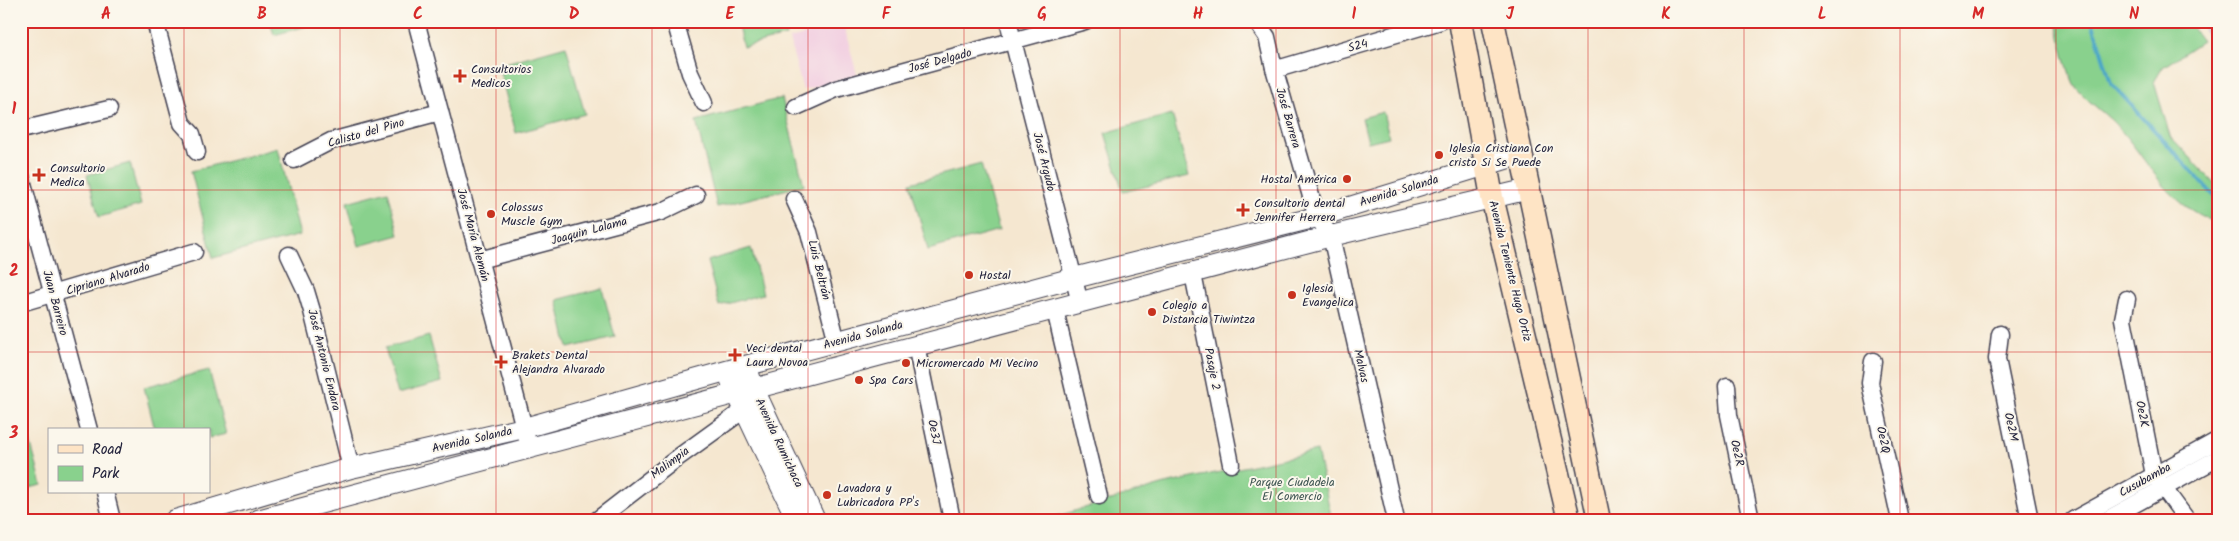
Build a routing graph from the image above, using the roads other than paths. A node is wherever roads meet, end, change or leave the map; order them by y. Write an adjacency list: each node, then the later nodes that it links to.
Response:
1 (155, 21): 17 (street)
2 (675, 21): 12 (street)
3 (1008, 21): 10 (street, José Argudo)
4 (1085, 21): 10 (street, José Delgado)
5 (1256, 21): 11 (street, José Barrera)
6 (1441, 21): 11 (street, S24)
7 (1460, 21): 20 (main road, Avenida Teniente Hugo Ortiz)
8 (1493, 21): 18 (main road)
9 (417, 22): 15 (street, José María Alemán)
10 (1013, 42): 13 (street, José Delgado); 33 (street, José Argudo)
11 (1274, 68): 26 (street, José Barrera)
12 (704, 103)
13 (796, 107)
14 (109, 109): 16 (street)
15 (440, 112): 19 (street, Calisto del Pino); 31 (street, José María Alemán)
16 (21, 130)
17 (197, 152)
18 (1522, 154): 20 (street, Avenida Solanda); 22 (main road)
19 (294, 160)
20 (1485, 164): 24 (main road, Avenida Teniente Hugo Ortiz); 26 (street, Avenida Solanda)
21 (21, 176): 27 (street, Juan Barreiro)
22 (1529, 189): 24 (street, Avenida Solanda); 67 (main road)
23 (696, 194): 31 (street, Joaquin Lalama)
24 (1492, 197): 28 (street, Avenida Solanda); 66 (main road, Avenida Teniente Hugo Ortiz)
25 (794, 199): 40 (street, Luis Beltrán)
26 (1317, 217): 28 (street, Malvas); 33 (street, Avenida Solanda)
27 (29, 233): 34 (street, Juan Barreiro)
28 (1331, 236): 32 (street, Avenida Solanda); 65 (street, Malvas)
29 (194, 252): 34 (street, Cipriano Alvarado)
30 (289, 255): 53 (street, José Antonio Endara)
31 (479, 260): 48 (street, José María Alemán)
32 (1193, 274): 37 (street, Avenida Solanda); 52 (street, Pasaje 2)
33 (1074, 278): 37 (street, José Argudo); 40 (street, Avenida Solanda)
34 (53, 296): 36 (street, Cipriano Alvarado); 47 (street, Juan Barreiro)
35 (2127, 299): 54 (street, Oe2K)
36 (21, 304)
37 (1080, 304): 38 (street, Avenida Solanda)
38 (1055, 310): 41 (street, Avenida Solanda); 56 (street)
39 (2000, 334): 70 (street, Oe2M)
40 (837, 342): 43 (street, Avenida Solanda)
41 (916, 345): 46 (street, Avenida Solanda); 64 (street, Oe3J)
42 (1873, 361): 69 (street, Oe2Q)
43 (746, 365): 44 (street, Avenida Solanda); 46 (street, Avenida Rumichaca)
44 (726, 371): 46 (street, Avenida Rumichaca); 48 (street, Avenida Solanda)
45 (1727, 386): 68 (street, Oe2R)
46 (745, 396): 50 (street, Avenida Solanda); 61 (street, Malimpia); 62 (street, Avenida Rumichaca); 63 (street, Avenida Rumichaca)
47 (88, 428)
48 (524, 428): 50 (street, José María Alemán); 53 (street, Avenida Solanda)
49 (2218, 440): 54 (street, Cusubamba)
50 (529, 448): 60 (street, Avenida Solanda)
51 (2218, 458): 54 (street, Cusubamba)
52 (1231, 464)
53 (351, 468): 59 (street, Avenida Solanda)
54 (2160, 481): 57 (street, Cusubamba); 71 (street, Cusubamba); 72 (street, Oe2K)
55 (106, 494): 58 (street)
56 (1098, 496)
57 (2112, 518)
58 (112, 520)
59 (175, 520)
60 (258, 520)
61 (597, 520)
62 (798, 520)
63 (815, 520)
64 (952, 520)
65 (1396, 520)
66 (1569, 520)
67 (1599, 520)
68 (1751, 520)
69 (1900, 520)
70 (2030, 520)
71 (2073, 520)
72 (2187, 520)

